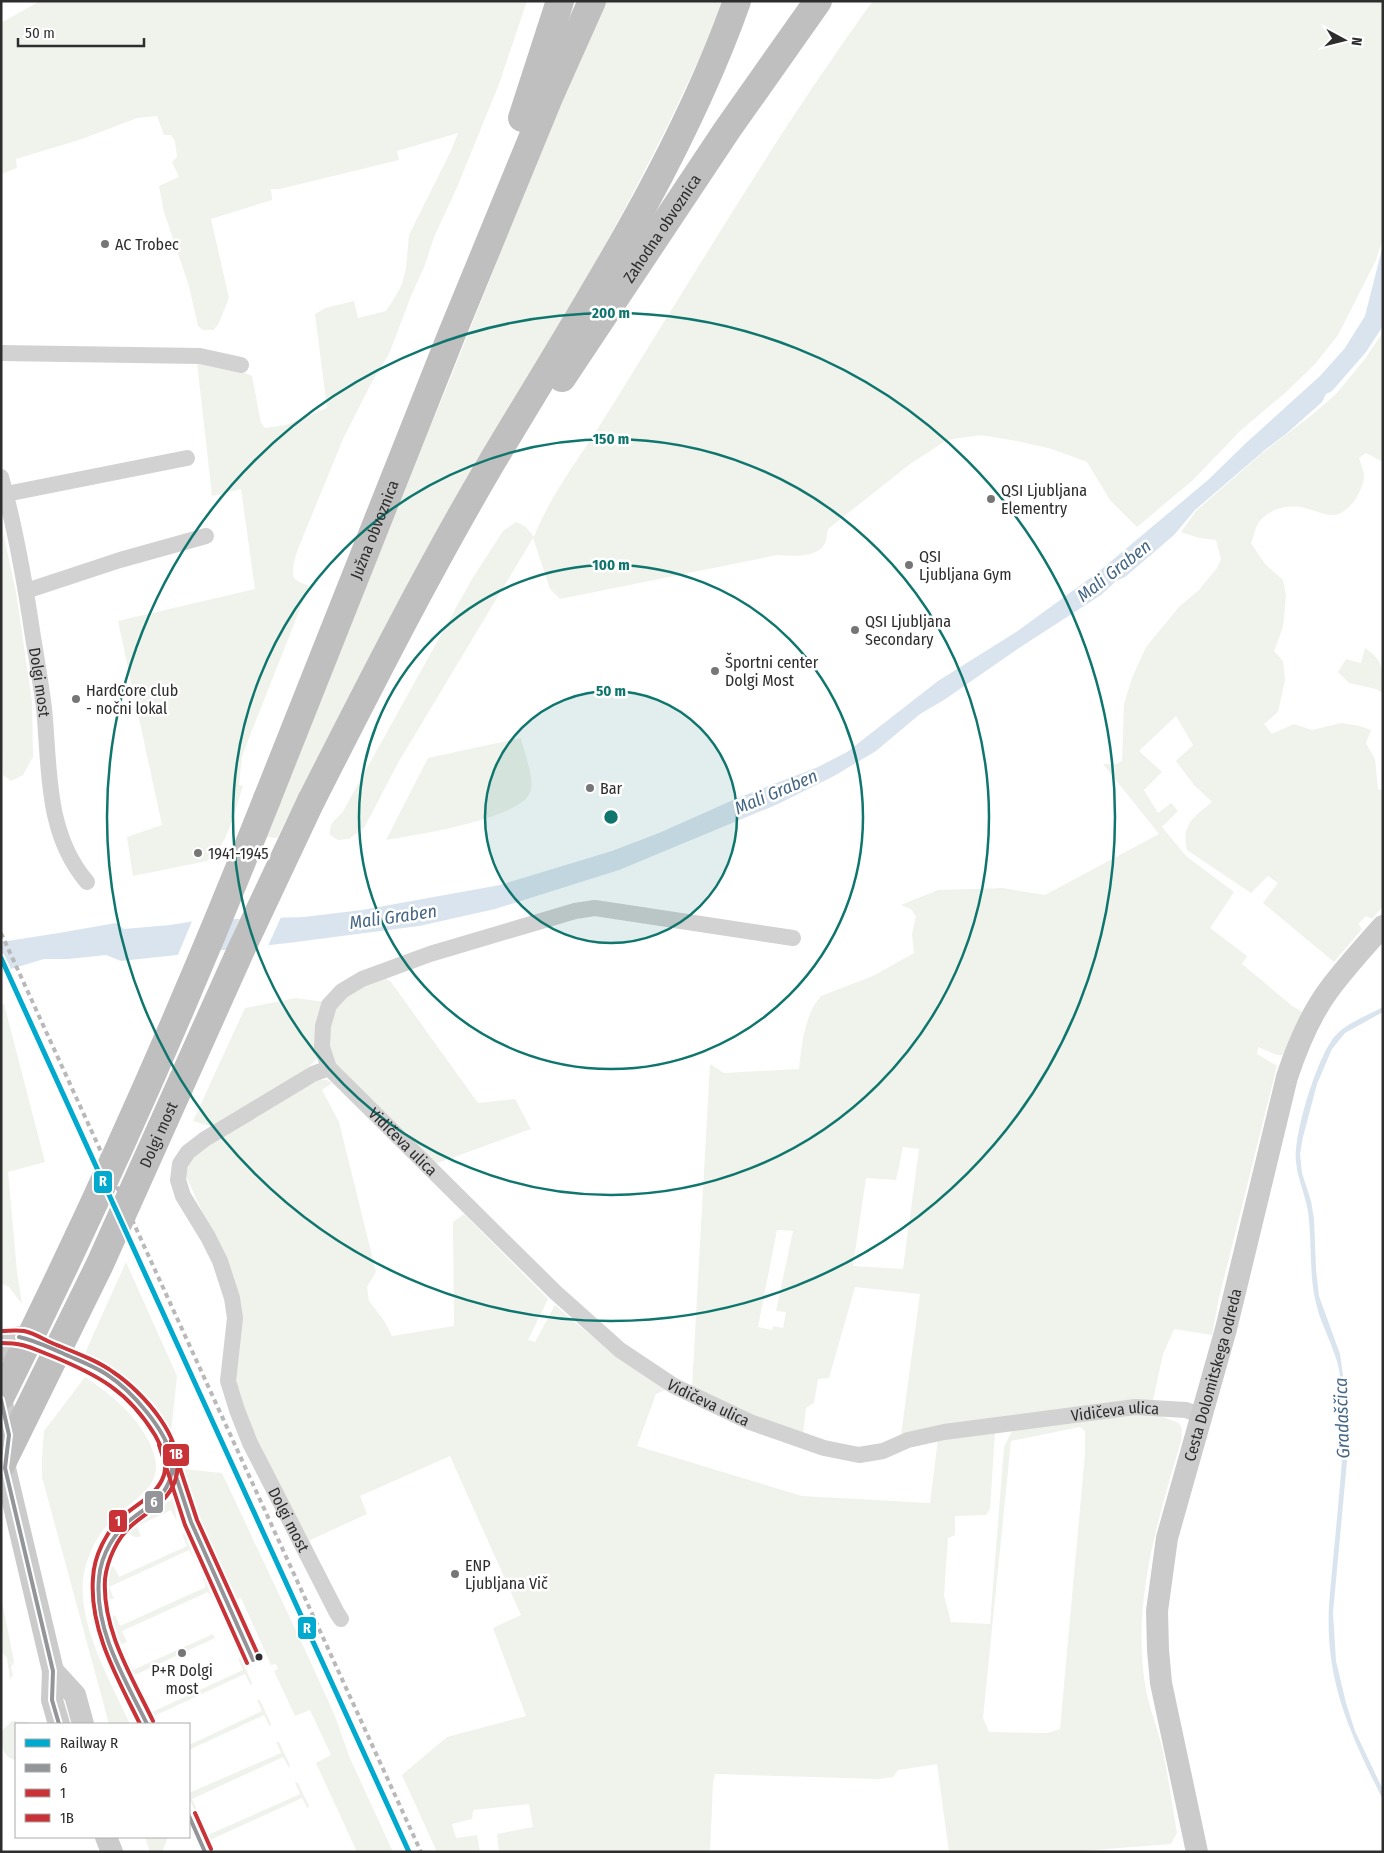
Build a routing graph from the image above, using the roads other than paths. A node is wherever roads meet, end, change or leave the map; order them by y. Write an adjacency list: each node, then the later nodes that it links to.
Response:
1 (560, 1): 5 (highway)
2 (592, 1): 5 (highway)
3 (737, 1): 10 (highway)
4 (818, 1): 10 (highway, Zahodna obvoznica)
5 (482, 262): 14 (highway, Južna obvoznica)
6 (1, 353): 7 (street)
7 (241, 365)
8 (187, 458): 11 (street)
9 (1, 477): 11 (street, Dolgi most)
10 (484, 477): 23 (highway, Dolgi most, bridge)
11 (6, 494): 13 (street, Dolgi most)
12 (206, 536): 13 (street)
13 (26, 591): 15 (street, Dolgi most)
14 (267, 799): 21 (highway, Dolgi most, bridge)
15 (87, 882)
16 (1383, 926): 22 (street, Cesta Dolomitskega odreda)
17 (793, 938): 18 (street, Vidičeva ulica)
18 (329, 1068): 22 (street, Vidičeva ulica); 24 (street, Dolgi most)
19 (19, 1336): 20 (street)
20 (1, 1350)
21 (1, 1398): 23 (street)
22 (1202, 1416): 30 (street, Cesta Dolomitskega odreda)
23 (3, 1465): 25 (street)
24 (342, 1619)
25 (53, 1672): 26 (street); 27 (street)
26 (59, 1723)
27 (83, 1723)
28 (106, 1838): 29 (street)
29 (112, 1852)
30 (1197, 1852)

